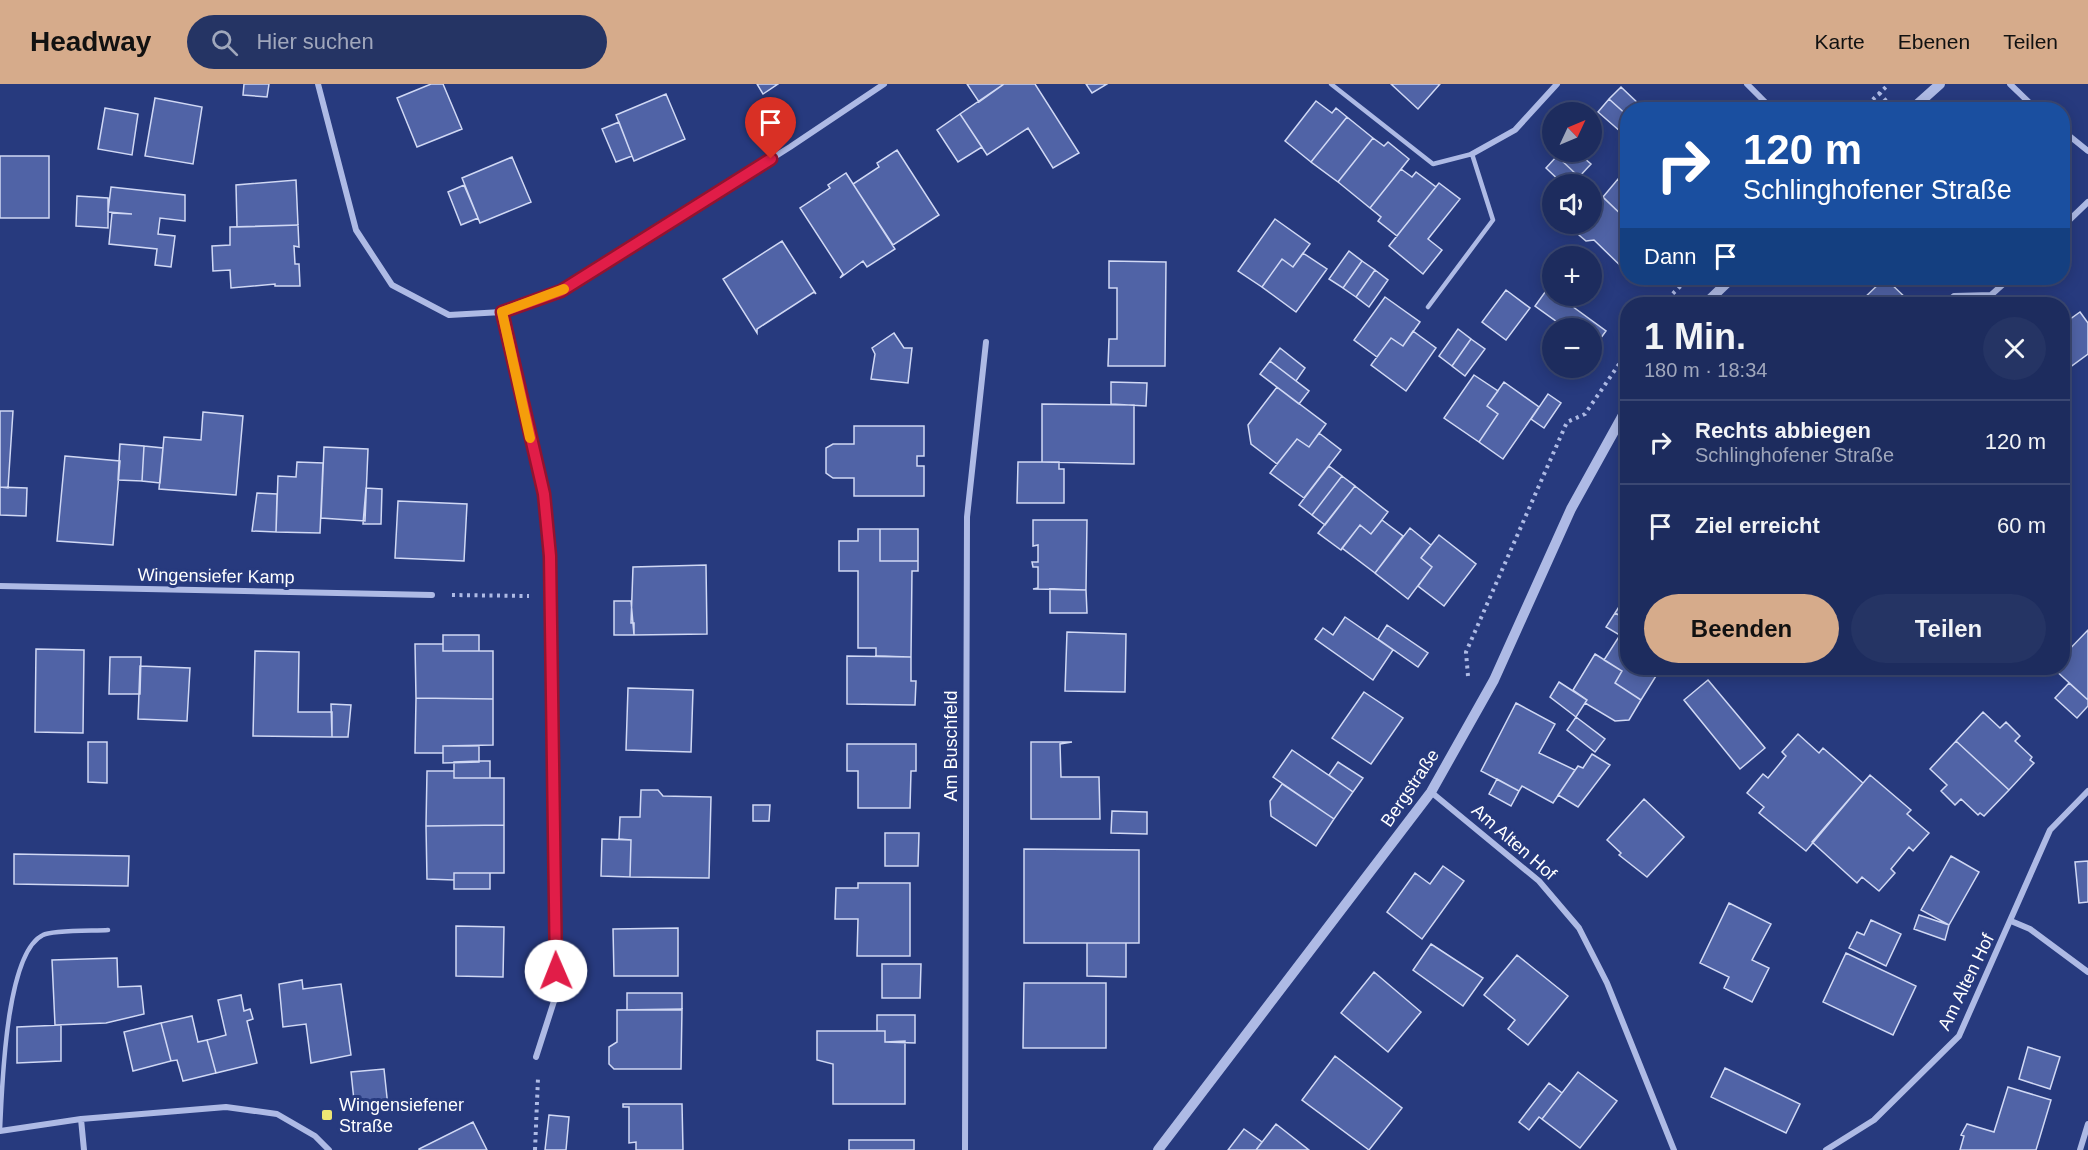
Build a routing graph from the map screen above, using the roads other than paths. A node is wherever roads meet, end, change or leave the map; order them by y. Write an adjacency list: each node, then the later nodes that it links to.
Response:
1 (318, 84): 21 (street)
2 (884, 84): 21 (street)
3 (1331, 84): 13 (lane)
4 (1557, 84): 13 (street)
5 (1747, 84): 8 (street)
6 (1940, 84): 9 (street)
7 (2010, 84): 10 (street)
8 (1765, 102)
9 (1920, 102)
10 (2029, 102)
11 (2070, 136): 12 (street)
12 (2088, 151)
13 (1472, 154): 20 (lane)
14 (2088, 202): 15 (street)
15 (2070, 219)
16 (1725, 285): 18 (street)
17 (2002, 285): 19 (street)
18 (1712, 297)
19 (1953, 297)
20 (1428, 307)
21 (502, 312): 31 (street)
22 (986, 342): 37 (street, Am Buschfeld)
23 (1620, 420): 27 (street, Bergstraße)
24 (0, 586): 25 (street, Wingensiefer Kamp)
25 (432, 595)
26 (2088, 791): 28 (street, Am Alten Hof)
27 (1431, 792): 38 (street, Bergstraße); 39 (street, Am Alten Hof)
28 (2011, 921): 30 (street); 40 (street, Am Alten Hof)
29 (108, 930): 34 (lane)
30 (2088, 972)
31 (536, 1057)
32 (81, 1119): 34 (street); 35 (street); 36 (street)
33 (2088, 1124): 41 (street)
34 (0, 1131)
35 (84, 1150)
36 (329, 1150)
37 (965, 1150)
38 (1158, 1150)
39 (1674, 1150)
40 (1826, 1150)
41 (2080, 1150)

